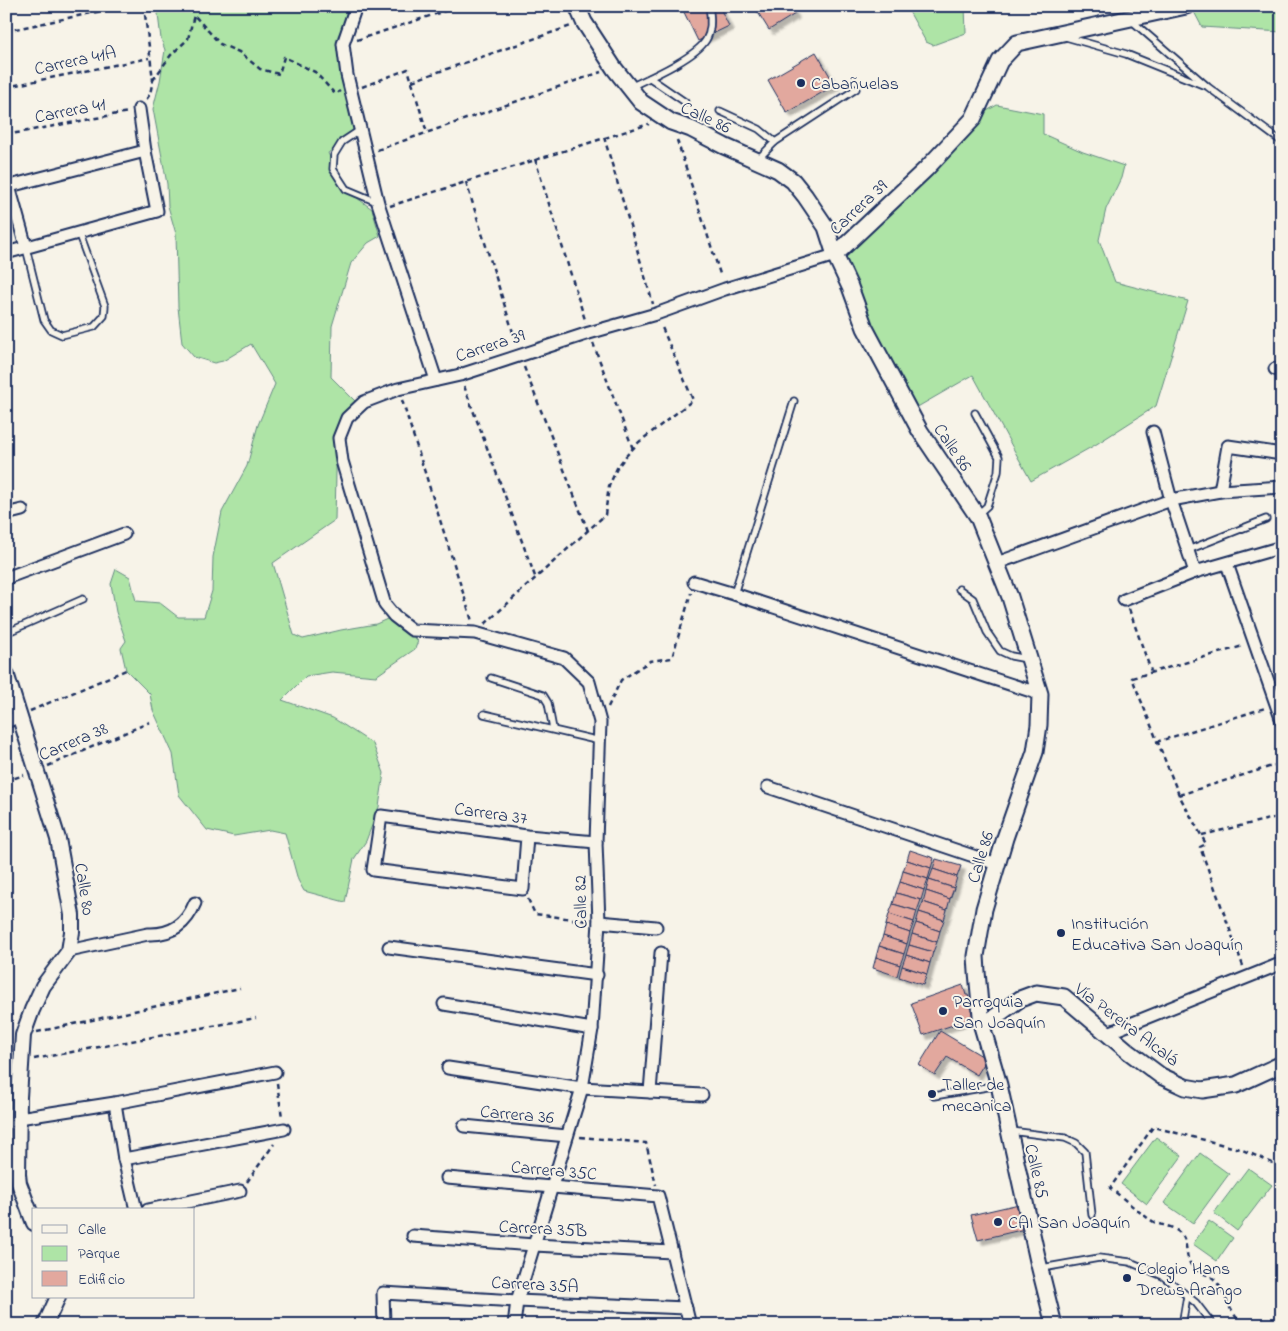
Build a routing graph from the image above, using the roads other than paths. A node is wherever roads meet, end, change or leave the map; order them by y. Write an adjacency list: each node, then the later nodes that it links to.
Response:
1 (356, 6): 14 (street)
2 (577, 6): 9 (main road, Calle 86)
3 (709, 6): 7 (lane)
4 (1186, 6): 5 (main road, Carrera 39)
5 (1128, 18): 6 (main road, Carrera 39); 8 (lane)
6 (1057, 34): 8 (lane); 24 (main road, Carrera 39)
7 (650, 78): 9 (lane); 11 (lane)
8 (1208, 87): 16 (lane)
9 (628, 88): 18 (main road, Calle 86)
10 (856, 89): 15 (lane)
11 (685, 102)
12 (139, 109): 17 (street)
13 (720, 111): 15 (lane)
14 (360, 130): 20 (street); 20 (lane)
15 (775, 142): 18 (lane)
16 (1282, 142)
17 (145, 151): 19 (street); 21 (street)
18 (756, 160): 24 (main road, Calle 86)
19 (8, 186): 22 (street)
20 (380, 206): 25 (street)
21 (78, 232): 22 (street); 22 (lane)
22 (26, 247): 23 (street)
23 (6, 253)
24 (835, 254): 25 (street, Carrera 39); 35 (main road, Calle 86)
25 (436, 380): 49 (street, Carrera 39)
26 (794, 401): 46 (lane)
27 (975, 413): 35 (lane)
28 (1153, 432): 32 (street)
29 (1282, 454): 31 (street)
30 (1282, 486): 31 (street)
31 (1220, 491): 32 (street)
32 (1172, 500): 39 (street); 40 (street)
33 (22, 510): 34 (street)
34 (6, 514)
35 (976, 515): 40 (main road, Calle 86)
36 (1266, 519): 39 (lane)
37 (124, 534): 43 (street)
38 (1282, 547): 41 (street)
39 (1188, 550): 42 (street)
40 (997, 562): 51 (main road, Calle 86)
41 (1227, 564): 42 (street); 57 (street)
42 (1195, 572): 48 (street)
43 (6, 578)
44 (694, 582): 46 (street)
45 (959, 589): 51 (lane)
46 (734, 594): 54 (street)
47 (83, 599): 50 (lane)
48 (1125, 600)
49 (394, 616): 60 (street, Calle 82)
50 (6, 633)
51 (1029, 659): 54 (main road, Calle 86)
52 (6, 673): 56 (street, Calle 80)
53 (491, 678): 59 (lane)
54 (1040, 694): 64 (main road, Calle 86)
55 (484, 714): 59 (lane)
56 (20, 716): 58 (street); 69 (street, Calle 80)
57 (1282, 721)
58 (6, 722)
59 (553, 729): 60 (lane)
60 (600, 741): 63 (street, Calle 82)
61 (768, 787): 64 (street)
62 (527, 836): 62 (street, Carrera 37); 63 (street, Carrera 37)
63 (596, 842): 66 (street, Calle 82)
64 (997, 864): 74 (main road, Calle 86)
65 (195, 903): 69 (street)
66 (599, 922): 67 (street); 72 (street, Calle 82)
67 (656, 926)
68 (389, 947): 72 (street)
69 (69, 951): 86 (street, Calle 80)
70 (661, 953): 82 (street)
71 (1280, 964): 76 (street)
72 (597, 975): 75 (street, Calle 82)
73 (444, 1004): 75 (street)
74 (982, 1026): 76 (main road, Vía Pereira Alcalá); 80 (main road, Calle 85)
75 (592, 1030): 81 (street, Calle 82)
76 (1108, 1034): 77 (main road, Vía Pereira Alcalá)
77 (1282, 1064)
78 (448, 1068): 81 (street)
79 (275, 1072): 85 (street)
80 (998, 1085): 84 (lane); 89 (main road, Calle 85)
81 (582, 1088): 82 (street); 90 (street, Calle 82)
82 (650, 1092): 83 (street)
83 (702, 1095)
84 (934, 1096)
85 (115, 1103): 86 (street); 91 (street)
86 (19, 1118): 98 (street, Calle 80)
87 (464, 1126): 90 (street, Carrera 36)
88 (284, 1129): 91 (street)
89 (1009, 1130): 97 (lane); 102 (main road, Calle 85)
90 (567, 1136): 93 (street, Calle 82)
91 (124, 1159): 95 (street)
92 (447, 1178): 93 (street, Carrera 35C)
93 (552, 1188): 100 (street, Calle 82); 101 (street, Carrera 35C)
94 (240, 1191): 96 (street)
95 (136, 1208)
96 (158, 1208)
97 (1092, 1215)
98 (32, 1218)
99 (413, 1236): 100 (street, Carrera 35B)
100 (534, 1245): 101 (street, Carrera 35B); 105 (street, Calle 82)
101 (672, 1252): 106 (street)
102 (1040, 1269): 103 (lane); 111 (main road, Calle 85)
103 (1187, 1296): 112 (lane); 113 (lane)
104 (58, 1298): 107 (street)
105 (517, 1301): 106 (street, Carrera 35A); 108 (street, Carrera 35A); 109 (street, Calle 82)
106 (686, 1308): 110 (street)
107 (45, 1325)
108 (384, 1325)
109 (514, 1325)
110 (690, 1325)
111 (1054, 1325)
112 (1182, 1325)
113 (1213, 1325)

